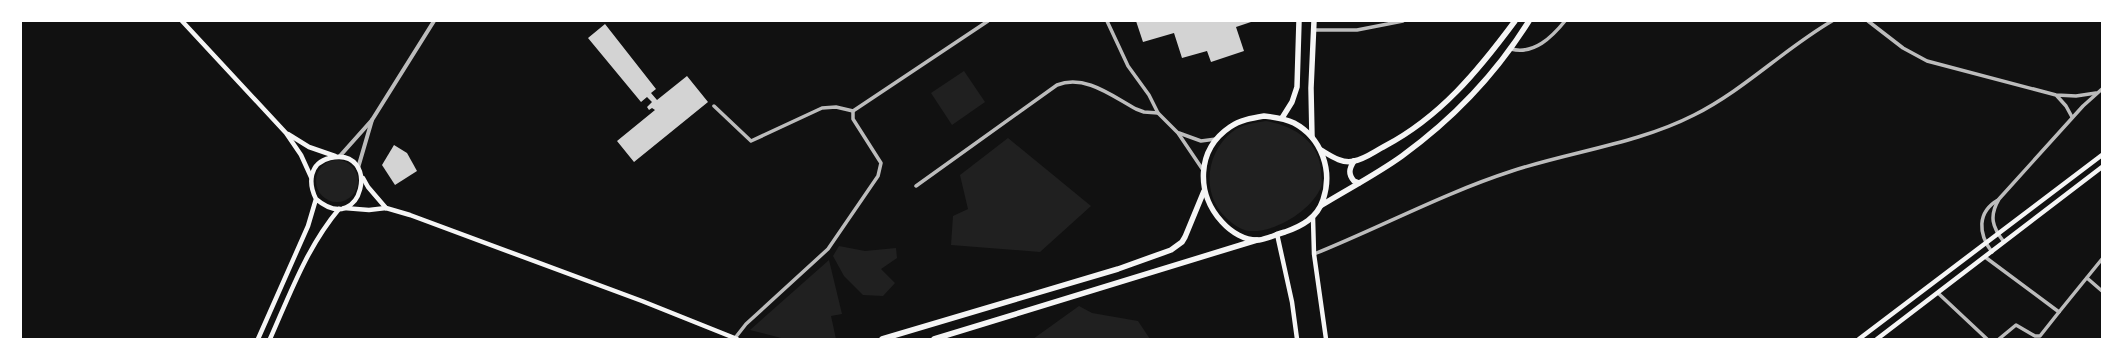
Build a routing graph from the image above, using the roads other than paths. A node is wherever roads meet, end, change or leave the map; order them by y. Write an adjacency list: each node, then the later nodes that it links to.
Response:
1 (182, 21): 26 (main road)
2 (434, 21): 25 (street)
3 (977, 21): 14 (street)
4 (988, 21): 14 (street)
5 (1107, 21): 22 (street)
6 (1298, 21): 24 (main road)
7 (1314, 21): 15 (main road)
8 (1403, 21): 15 (street)
9 (1515, 21): 33 (main road)
10 (1529, 21): 16 (main road)
11 (1565, 21): 16 (street)
12 (1832, 21): 54 (street)
13 (1868, 21): 19 (street)
14 (981, 26): 21 (street)
15 (1314, 30): 28 (main road)
16 (1512, 49): 39 (main road)
17 (2102, 89): 18 (street)
18 (2096, 93): 19 (street); 23 (street)
19 (2056, 95): 23 (street)
20 (714, 106): 21 (street)
21 (854, 111): 61 (street)
22 (1158, 113): 27 (street); 40 (street)
23 (2072, 117): 43 (street)
24 (1282, 118): 28 (main road); 29 (main road)
25 (372, 120): 32 (street); 35 (street)
26 (286, 133): 32 (main road); 38 (main road)
27 (1178, 133): 29 (street); 36 (street)
28 (1312, 137): 30 (main road)
29 (1216, 139): 36 (main road)
30 (1321, 150): 33 (main road); 44 (main road)
31 (2102, 155): 49 (main road)
32 (337, 157): 35 (main road); 38 (main road)
33 (1354, 161): 39 (main road)
34 (2102, 167): 51 (main road)
35 (358, 168): 37 (main road)
36 (1204, 170): 41 (main road)
37 (361, 173): 45 (main road); 46 (main road)
38 (311, 177): 42 (main road)
39 (1359, 183): 44 (main road)
40 (916, 186)
41 (1204, 191): 50 (main road); 64 (main road)
42 (316, 199): 45 (main road); 62 (main road)
43 (1999, 199): 49 (street); 52 (street)
44 (1322, 205): 47 (main road)
45 (341, 208): 46 (main road); 63 (main road)
46 (386, 208): 61 (main road)
47 (1313, 218): 48 (main road); 54 (main road)
48 (1277, 234): 50 (main road); 66 (main road)
49 (1998, 234): 51 (street); 52 (main road)
50 (1260, 240): 65 (main road)
51 (2004, 242): 53 (main road)
52 (1985, 243): 53 (street); 68 (main road)
53 (1992, 252): 55 (main road)
54 (1314, 254): 67 (main road)
55 (1985, 257): 59 (main road); 60 (street)
56 (2102, 259): 57 (street)
57 (2086, 278): 58 (street); 60 (street)
58 (2102, 290)
59 (1939, 294): 69 (main road); 70 (street)
60 (2059, 312): 71 (street)
61 (736, 338)
62 (258, 339)
63 (270, 339)
64 (882, 339)
65 (934, 339)
66 (1297, 339)
67 (1326, 339)
68 (1859, 339)
69 (1877, 339)
70 (1986, 339)
71 (1999, 339)

